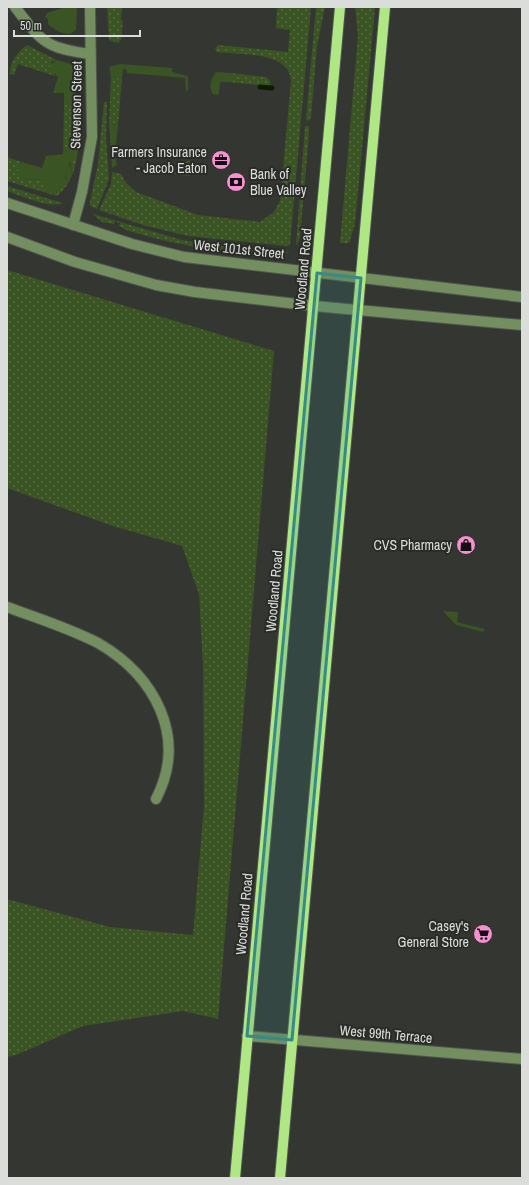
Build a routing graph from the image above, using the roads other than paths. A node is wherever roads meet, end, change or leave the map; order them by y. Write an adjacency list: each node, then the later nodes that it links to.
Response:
1 (15, 7): 5 (street)
2 (90, 7): 5 (street, Stevenson Street)
3 (340, 7): 9 (main road, Woodland Road)
4 (385, 7): 10 (main road)
5 (90, 54): 7 (street, Stevenson Street)
6 (7, 203): 7 (street, West 101st Street)
7 (74, 225): 9 (street, West 101st Street)
8 (7, 237): 12 (street)
9 (317, 273): 10 (street, West 101st Street); 12 (main road, Woodland Road)
10 (361, 278): 11 (street, West 101st Street); 13 (main road)
11 (522, 297)
12 (314, 306): 13 (street); 17 (main road, Woodland Road)
13 (357, 310): 14 (street); 18 (main road)
14 (522, 325)
15 (7, 607): 16 (street)
16 (156, 799)
17 (247, 1036): 18 (street, West 99th Terrace); 20 (main road, Woodland Road)
18 (292, 1040): 19 (street, West 99th Terrace); 21 (main road)
19 (522, 1059)
20 (235, 1178)
21 (280, 1178)

